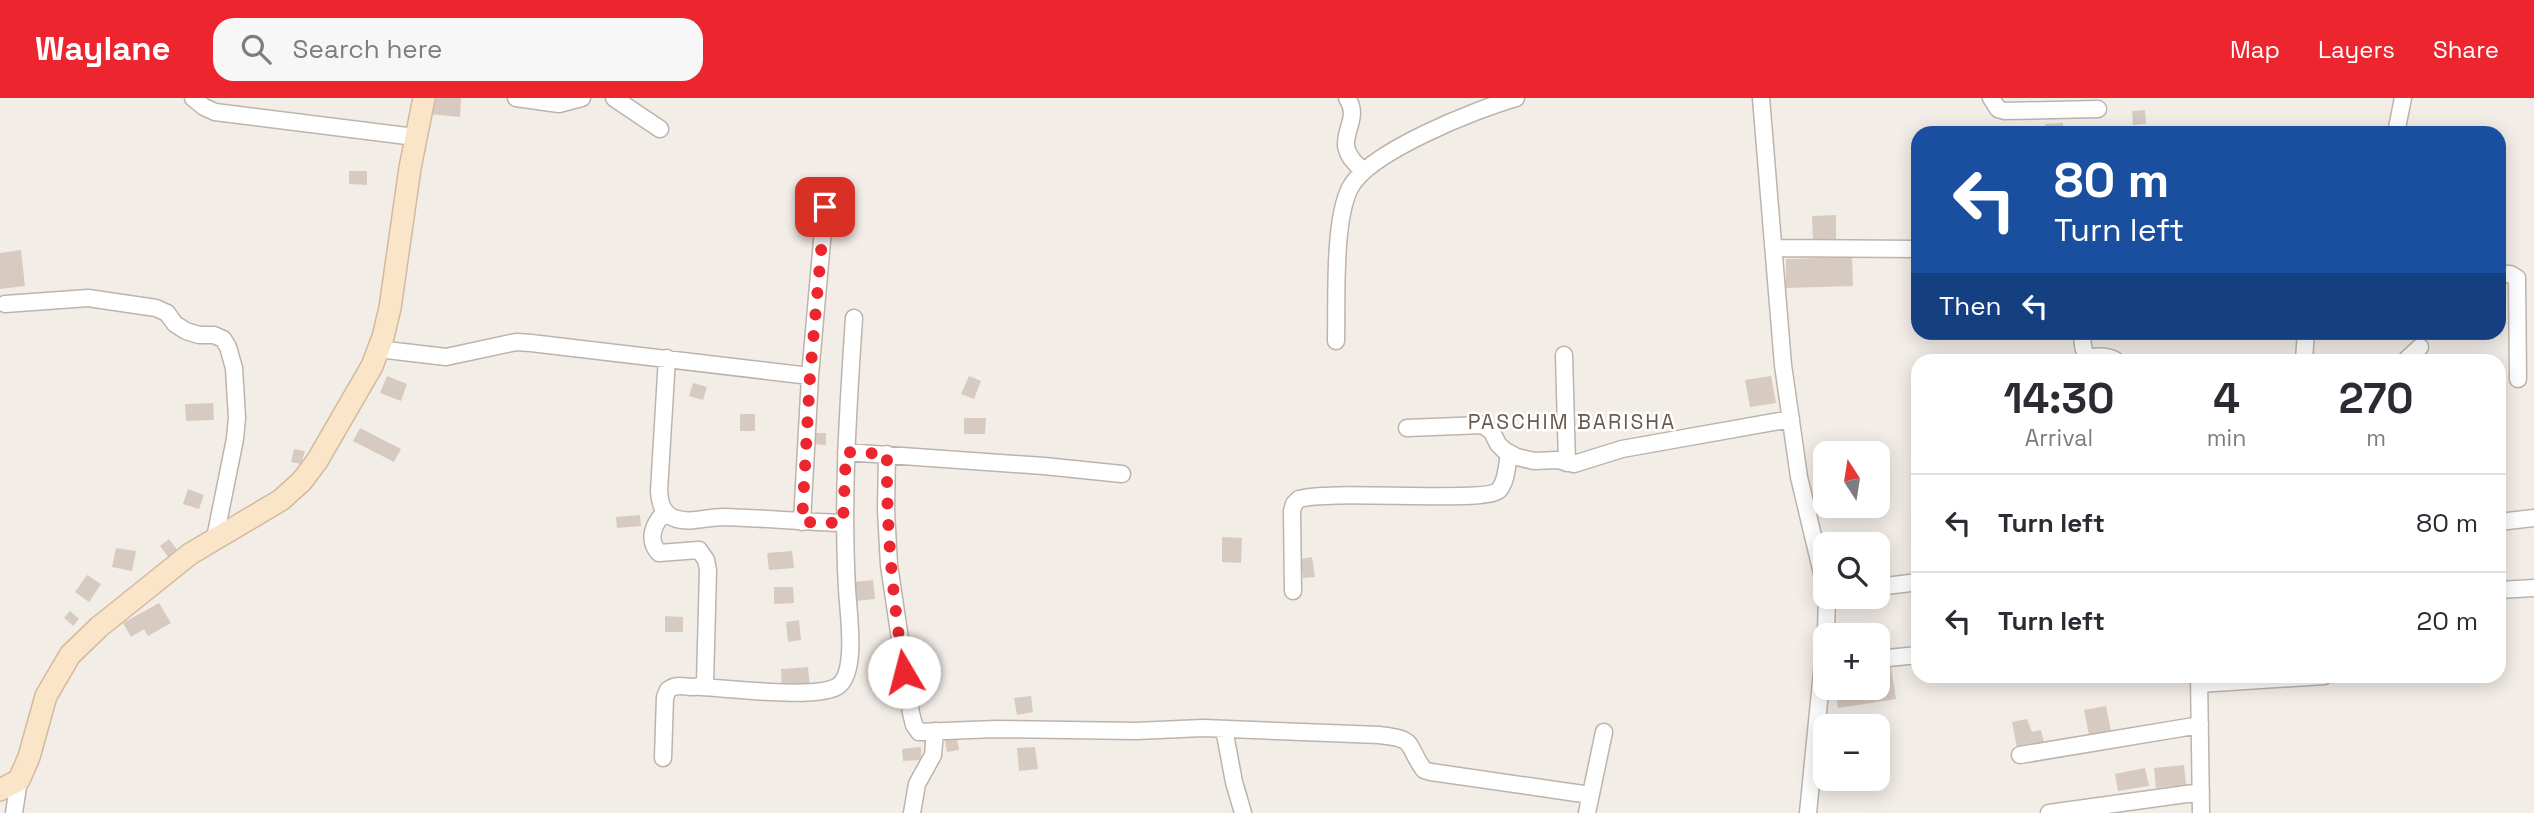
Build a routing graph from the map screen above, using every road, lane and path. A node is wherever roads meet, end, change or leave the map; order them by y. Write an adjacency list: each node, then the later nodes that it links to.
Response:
1 (193, 98): 14 (street)
2 (424, 98): 14 (street)
3 (516, 98): 4 (street)
4 (582, 98)
5 (614, 98): 13 (street)
6 (1347, 98): 15 (street)
7 (1516, 98): 15 (street)
8 (1761, 98): 17 (street)
9 (1991, 98): 11 (street)
10 (2403, 98): 12 (street)
11 (2098, 109)
12 (2397, 126)
13 (660, 129)
14 (415, 137): 24 (street)
15 (1363, 170): 22 (street)
16 (825, 207): 28 (street)
17 (1774, 248): 18 (street); 30 (street)
18 (1911, 249)
19 (2506, 274): 29 (street)
20 (5, 304): 43 (street)
21 (854, 318): 32 (street)
22 (1335, 341)
23 (2420, 347): 25 (street)
24 (378, 349): 27 (street); 43 (street)
25 (2412, 354)
26 (1564, 355): 35 (street)
27 (667, 358): 28 (street); 37 (street)
28 (810, 376): 40 (street)
29 (2518, 379)
30 (1791, 419): 35 (street); 42 (street)
31 (1407, 428): 33 (street)
32 (846, 452): 34 (street); 41 (street)
33 (1509, 453): 35 (street); 48 (street)
34 (887, 454): 36 (street); 56 (street)
35 (1567, 463)
36 (1122, 474)
37 (665, 512): 40 (street); 52 (street)
38 (2534, 519): 39 (street)
39 (2506, 521)
40 (802, 522): 41 (street)
41 (843, 523): 52 (street)
42 (1813, 536)
43 (215, 538): 60 (street)
44 (1911, 583): 45 (street)
45 (1890, 586)
46 (2534, 588): 47 (street)
47 (2506, 590)
48 (1293, 591)
49 (1911, 656): 50 (street)
50 (1890, 658)
51 (2199, 683): 54 (street)
52 (701, 687): 59 (street)
53 (1820, 700): 67 (street)
54 (2200, 725): 58 (street); 61 (street)
55 (1224, 729): 56 (street); 62 (street); 65 (street)
56 (935, 731): 64 (street)
57 (1604, 732): 62 (street)
58 (2020, 755)
59 (663, 758)
60 (9, 785): 63 (street)
61 (2201, 792): 68 (street); 69 (street)
62 (1590, 795): 66 (street)
63 (13, 813)
64 (912, 813)
65 (1243, 813)
66 (1587, 813)
67 (1808, 813)
68 (2049, 813)
69 (2201, 813)

